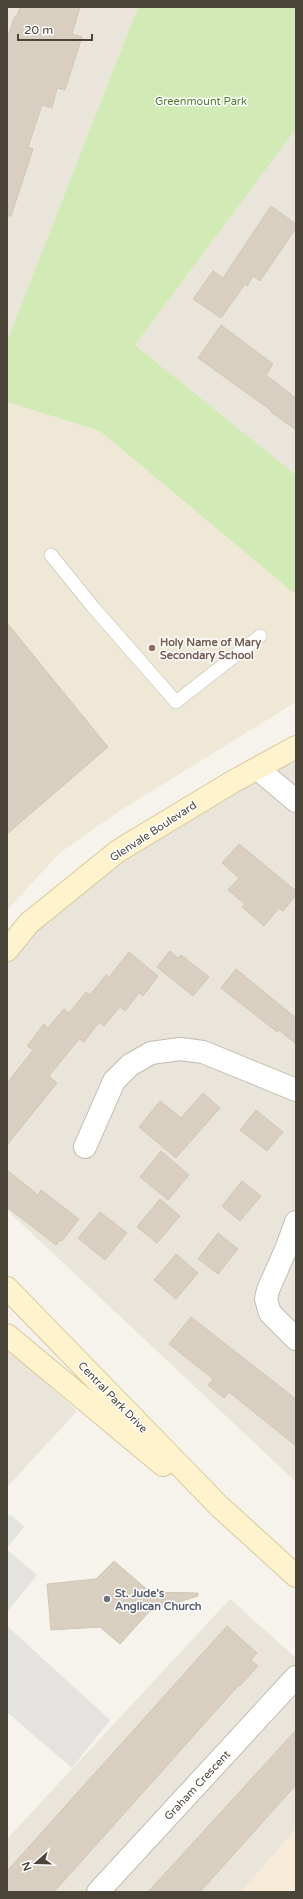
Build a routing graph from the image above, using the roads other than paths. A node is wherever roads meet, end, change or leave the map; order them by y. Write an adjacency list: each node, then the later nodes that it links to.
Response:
1 (51, 554): 2 (lane)
2 (260, 636)
3 (296, 747): 4 (street, Glenvale Boulevard)
4 (258, 768): 5 (street); 6 (street, Glenvale Boulevard)
5 (296, 801)
6 (7, 950)
7 (296, 1090): 8 (street)
8 (85, 1147)
9 (296, 1222): 10 (street)
10 (292, 1252): 13 (street)
11 (7, 1288): 14 (street, Central Park Drive)
12 (7, 1334): 14 (street, Central Park Drive)
13 (296, 1339)
14 (219, 1506): 15 (street, Central Park Drive)
15 (296, 1576)
16 (296, 1677): 17 (street, Graham Crescent)
17 (98, 1892)

